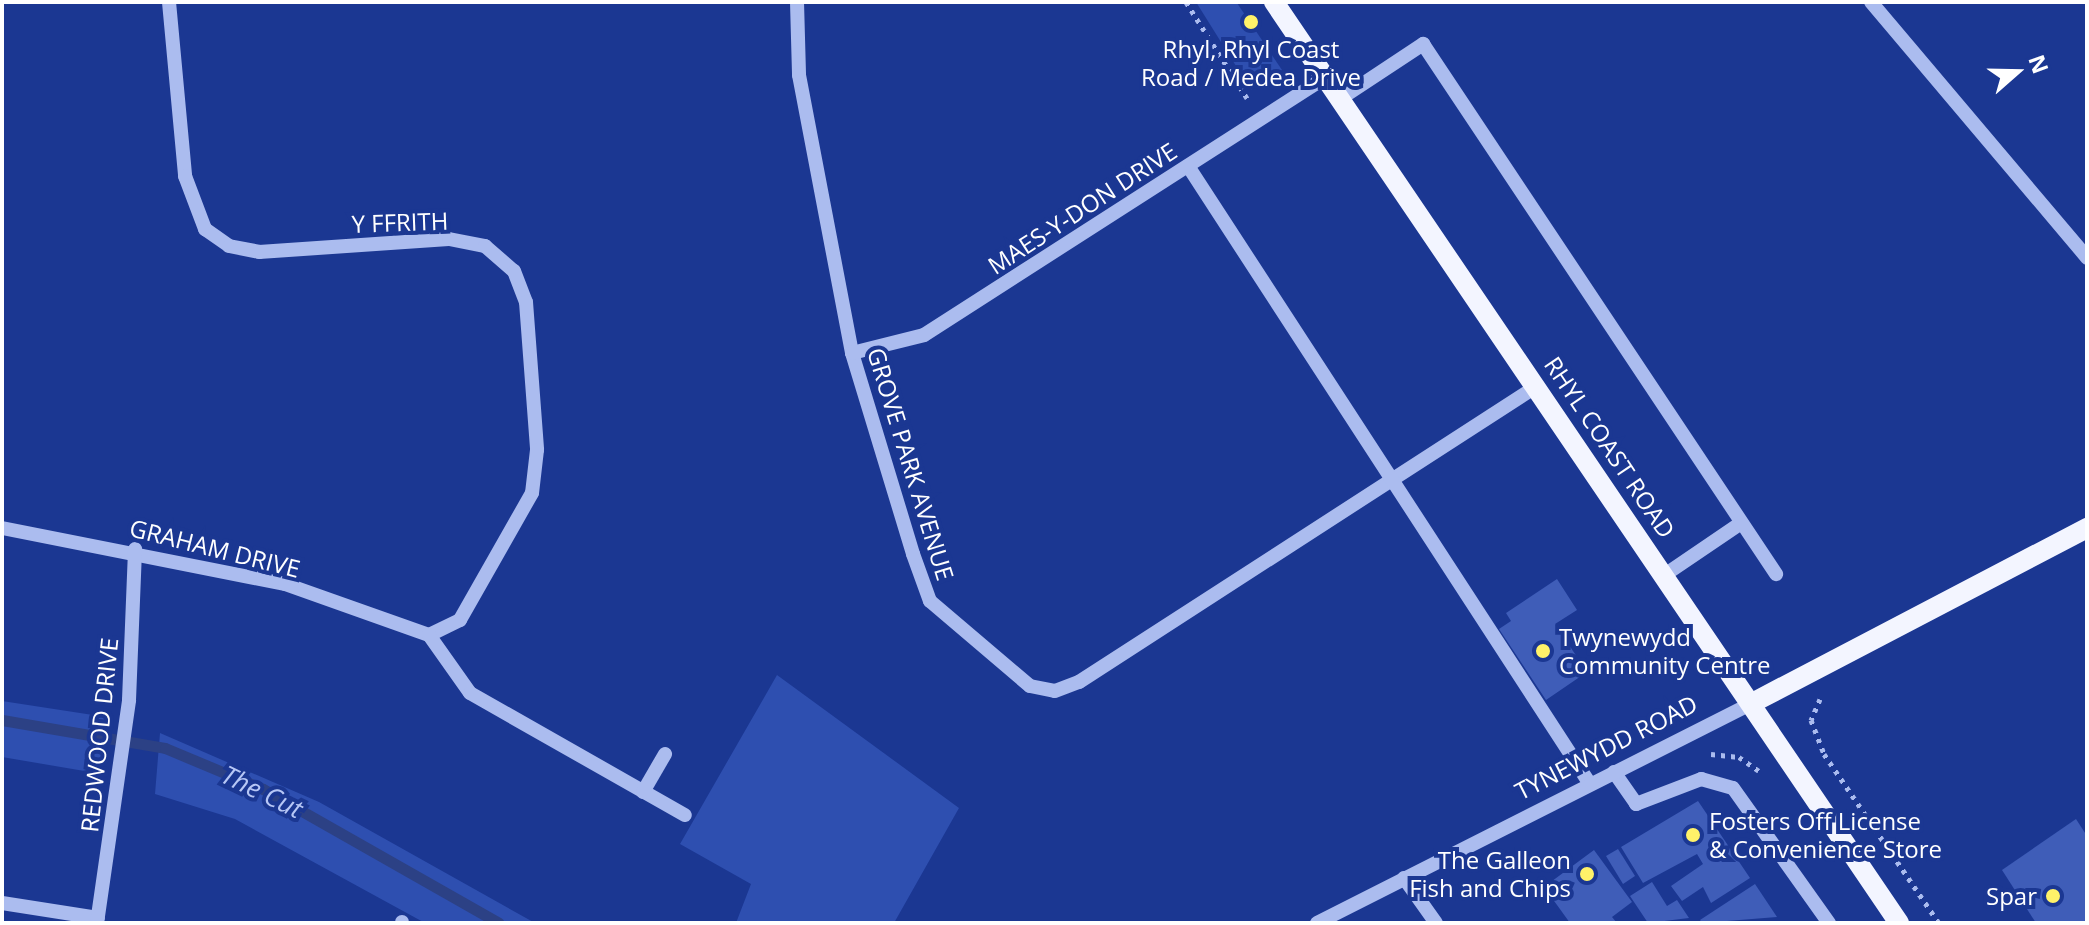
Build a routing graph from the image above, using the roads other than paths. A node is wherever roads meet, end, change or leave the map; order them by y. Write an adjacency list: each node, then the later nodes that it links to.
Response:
1 (169, 2): 18 (street, Y FFRITH)
2 (797, 2): 9 (street, GROVE PARK AVENUE)
3 (1274, 2): 5 (main road, RHYL COAST ROAD)
4 (1871, 2): 8 (street)
5 (1326, 77): 6 (main road, RHYL COAST ROAD); 7 (street, MAES-Y-DON DRIVE)
6 (1340, 99): 10 (main road, RHYL COAST ROAD); 12 (street)
7 (1188, 166): 9 (street, MAES-Y-DON DRIVE); 11 (street)
8 (2087, 258)
9 (852, 353): 11 (street, GROVE PARK AVENUE)
10 (1537, 386): 11 (street, GROVE PARK AVENUE); 16 (main road, RHYL COAST ROAD)
11 (1390, 481): 22 (street)
12 (1741, 523): 16 (street); 17 (street)
13 (2, 528): 15 (street, GRAHAM DRIVE)
14 (2087, 528): 19 (main road, TYNEWYDD ROAD)
15 (135, 549): 18 (street, GRAHAM DRIVE); 27 (street, REDWOOD DRIVE)
16 (1666, 574): 19 (main road, RHYL COAST ROAD)
17 (1776, 574)
18 (429, 635): 23 (street)
19 (1754, 702): 21 (street, TYNEWYDD ROAD); 31 (main road, RHYL COAST ROAD)
20 (665, 754): 23 (street)
21 (1614, 772): 22 (street, TYNEWYDD ROAD); 30 (street)
22 (1590, 784): 25 (street, TYNEWYDD ROAD)
23 (643, 792): 24 (street)
24 (685, 815)
25 (1404, 878): 28 (street, TYNEWYDD ROAD); 29 (street)
26 (2, 903): 27 (street)
27 (97, 920)
28 (1317, 923)
29 (1436, 923)
30 (1829, 923)
31 (1899, 923)

